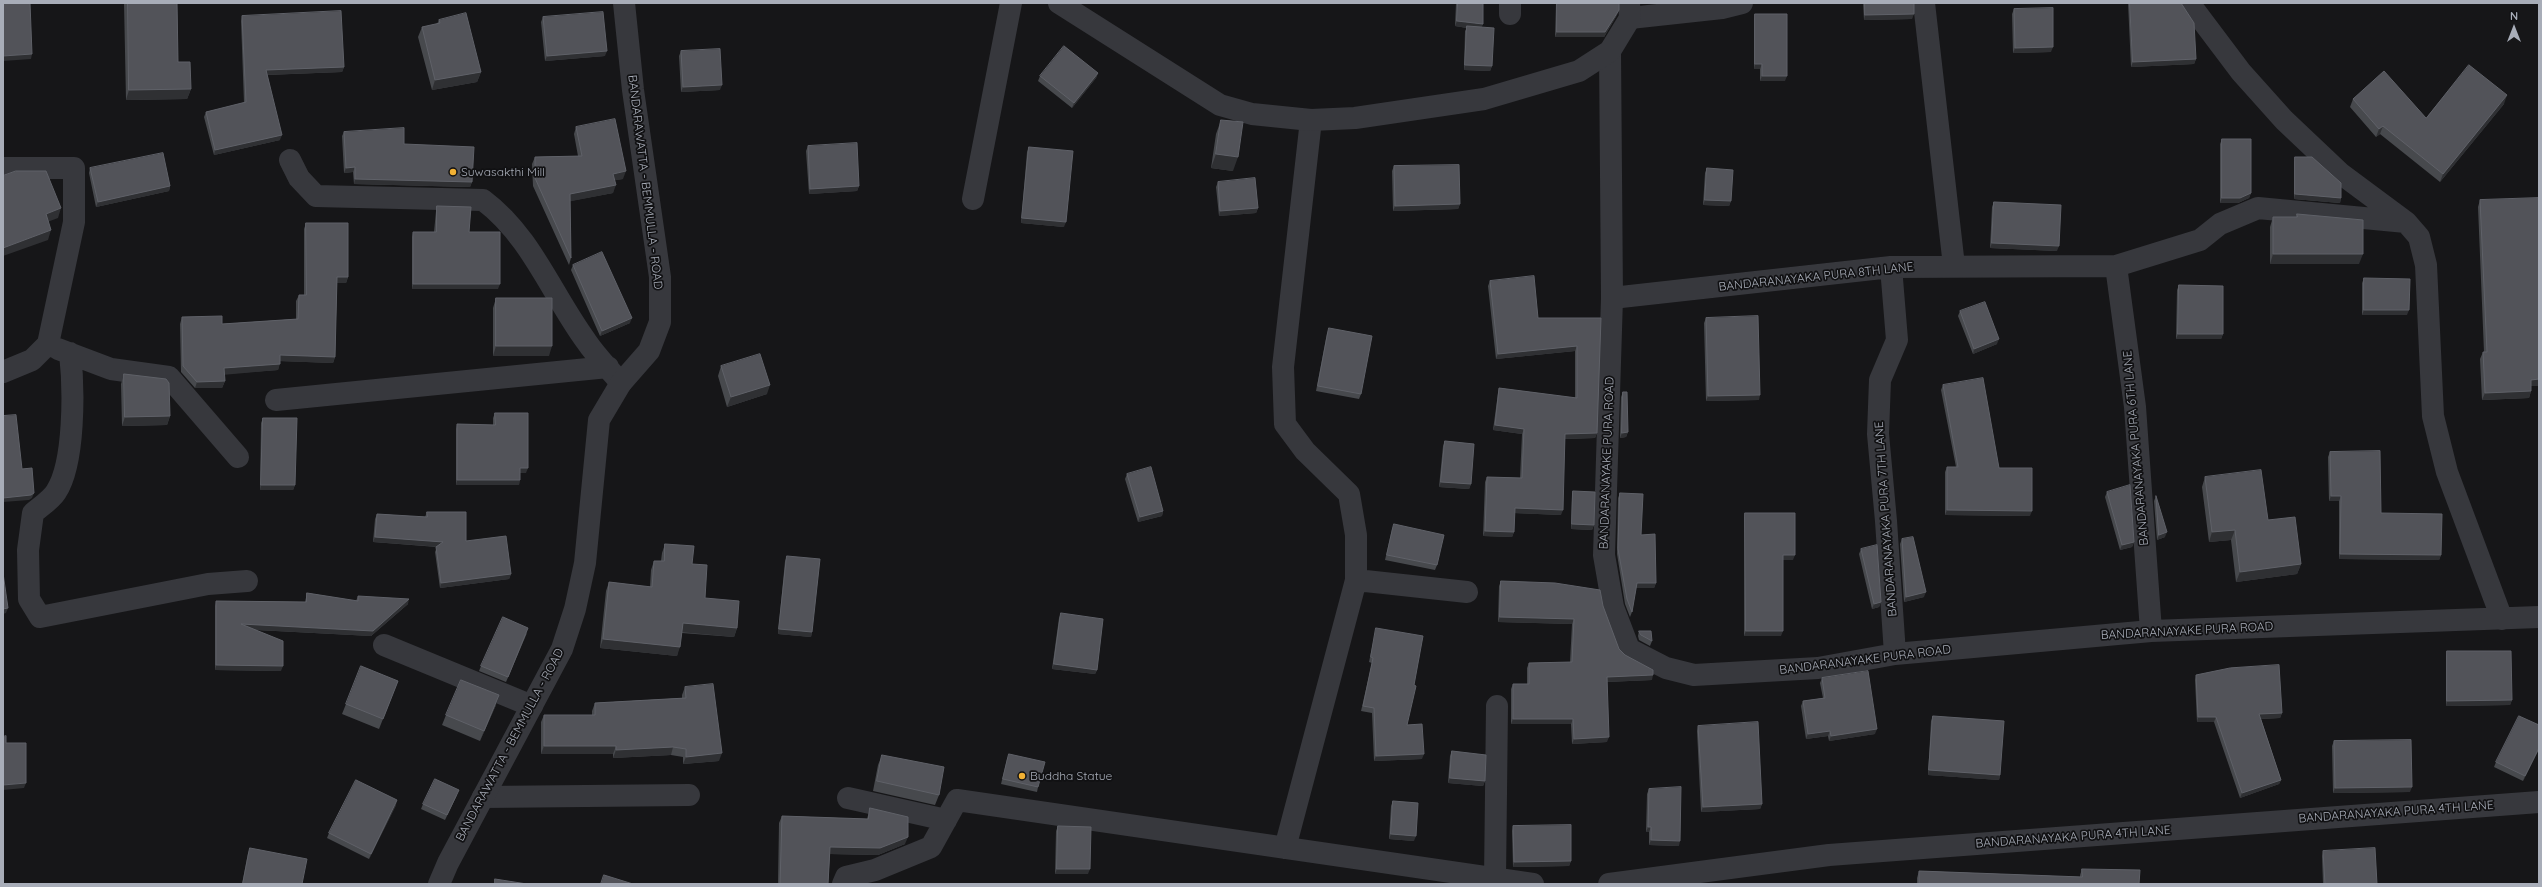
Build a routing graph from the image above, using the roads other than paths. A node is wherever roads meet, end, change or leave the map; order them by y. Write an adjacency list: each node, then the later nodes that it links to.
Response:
1 (624, 3): 21 (street, BANDARAWATTA - BEMMULLA - ROAD)
2 (1010, 3): 12 (street)
3 (1059, 3): 9 (street)
4 (1742, 3): 7 (street)
5 (1924, 3): 14 (street)
6 (2189, 3): 13 (street)
7 (1629, 11): 8 (street)
8 (1610, 51): 9 (street); 17 (street, BANDARANAYAKE PURA ROAD)
9 (1311, 120): 24 (street)
10 (290, 160): 21 (street)
11 (3, 168): 18 (street)
12 (973, 199)
13 (2406, 222): 15 (street, BANDARANAYAKA PURA 8TH LANE); 28 (street)
14 (1954, 266): 15 (street, BANDARANAYAKA PURA 8TH LANE); 16 (street, BANDARANAYAKA PURA 8TH LANE)
15 (2116, 266): 29 (street, BANDARANAYAKA PURA 6TH LANE)
16 (1891, 267): 17 (street, BANDARANAYAKA PURA 8TH LANE); 31 (street, BANDARANAYAKA PURA 7TH LANE)
17 (1612, 298): 31 (street, BANDARANAYAKE PURA ROAD)
18 (48, 345): 19 (street); 20 (street)
19 (70, 353): 23 (street); 25 (street)
20 (3, 372)
21 (614, 375): 22 (street); 32 (street, BANDARAWATTA - BEMMULLA - ROAD)
22 (276, 400)
23 (238, 457)
24 (1356, 580): 26 (street); 39 (street)
25 (247, 581)
26 (1467, 592)
27 (2539, 617): 28 (street, BANDARANAYAKE PURA ROAD)
28 (2502, 619): 29 (street, BANDARANAYAKE PURA ROAD)
29 (2151, 631): 31 (street, BANDARANAYAKE PURA ROAD)
30 (384, 645): 32 (street)
31 (1895, 654)
32 (532, 706): 35 (street, BANDARAWATTA - BEMMULLA - ROAD)
33 (1497, 706): 40 (street)
34 (689, 795): 35 (street)
35 (483, 797): 41 (street, BANDARAWATTA - BEMMULLA - ROAD)
36 (848, 798): 38 (street)
37 (2539, 802): 44 (street, BANDARANAYAKA PURA 4TH LANE)
38 (946, 820): 39 (street); 42 (street)
39 (1286, 848): 40 (street)
40 (1495, 878): 43 (street)
41 (439, 884)
42 (843, 884)
43 (1533, 884)
44 (1609, 884)

